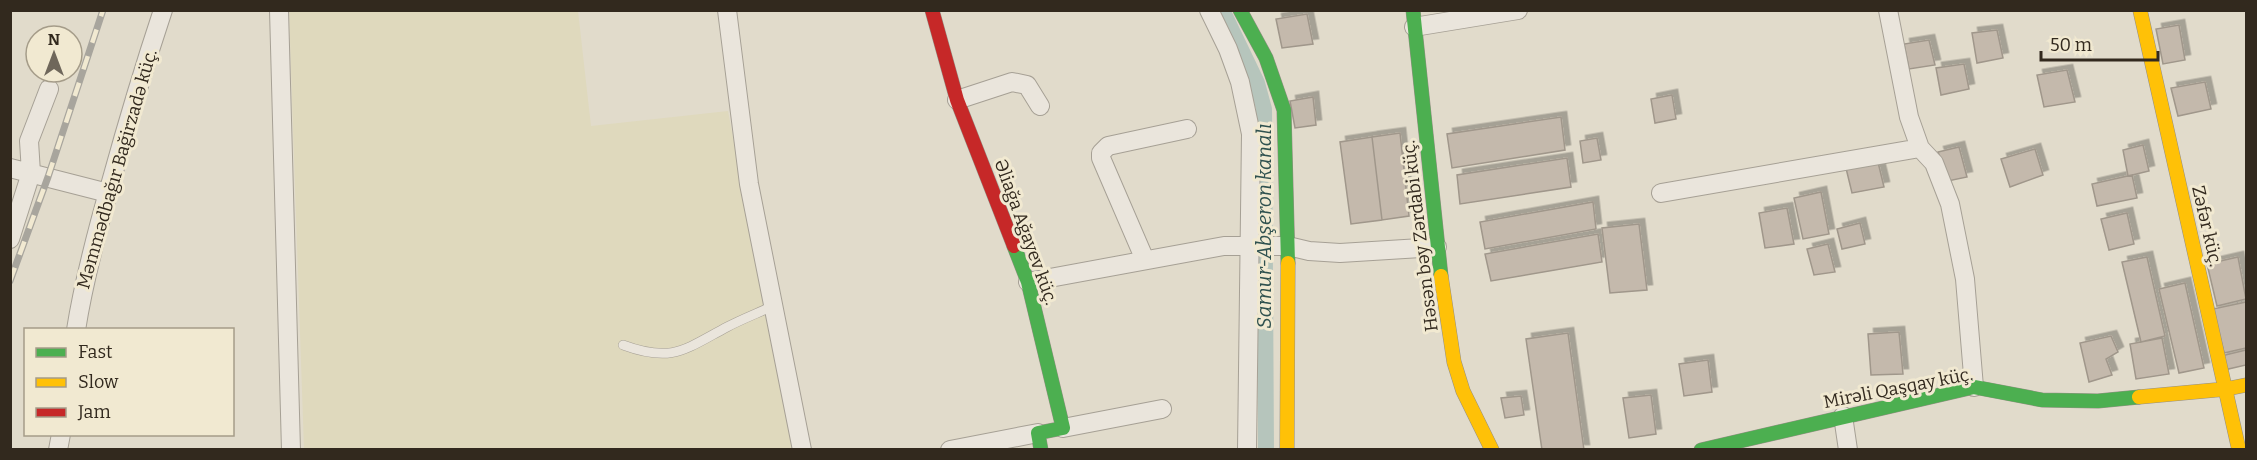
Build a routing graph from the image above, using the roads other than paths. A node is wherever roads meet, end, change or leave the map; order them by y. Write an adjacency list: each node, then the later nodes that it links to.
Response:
1 (163, 10): 18 (street, Məmmədbağır Bağirzadə küç.)
2 (279, 10): 36 (street)
3 (727, 10): 26 (street)
4 (932, 10): 12 (street, Əliağa Ağayev küç.)
5 (1209, 10): 21 (street)
6 (1240, 10): 22 (street)
7 (1518, 10): 10 (street)
8 (1888, 10): 15 (street)
9 (2140, 10): 31 (street, Zəfər küç.)
10 (1413, 19): 23 (street, Həsən bəy Zərdabi küç.)
11 (49, 89): 17 (street)
12 (957, 100): 13 (street); 25 (street, Əliağa Ağayev küç.)
13 (1040, 106)
14 (1187, 129): 24 (street)
15 (1920, 148): 19 (street); 30 (street)
16 (10, 168): 17 (street)
17 (31, 173): 18 (street); 20 (street)
18 (108, 193): 27 (street, Məmmədbağır Bağirzadə küç.)
19 (1661, 193)
20 (10, 239)
21 (1251, 245): 22 (street); 24 (street); 39 (street)
22 (1288, 246): 23 (street); 40 (street)
23 (1437, 247): 41 (street, Həsən bəy Zərdabi küç.)
24 (1145, 260): 25 (street)
25 (1028, 282): 34 (street, Əliağa Ağayev küç.)
26 (773, 306): 28 (lane); 37 (street)
27 (76, 328)
28 (623, 345)
29 (2247, 385): 31 (street, Mirəli Qaşqay küç.)
30 (1974, 387): 31 (street, Mirəli Qaşqay küç.); 33 (street, Mirəli Qaşqay küç.)
31 (2226, 389): 44 (street, Zəfər küç.)
32 (1162, 410): 34 (street)
33 (1843, 416): 42 (street, Mirəli Qaşqay küç.); 43 (street)
34 (1063, 428): 35 (street)
35 (1039, 441): 38 (street)
36 (291, 450)
37 (802, 450)
38 (950, 450)
39 (1247, 450)
40 (1287, 450)
41 (1492, 450)
42 (1701, 450)
43 (1848, 450)
44 (2239, 450)

